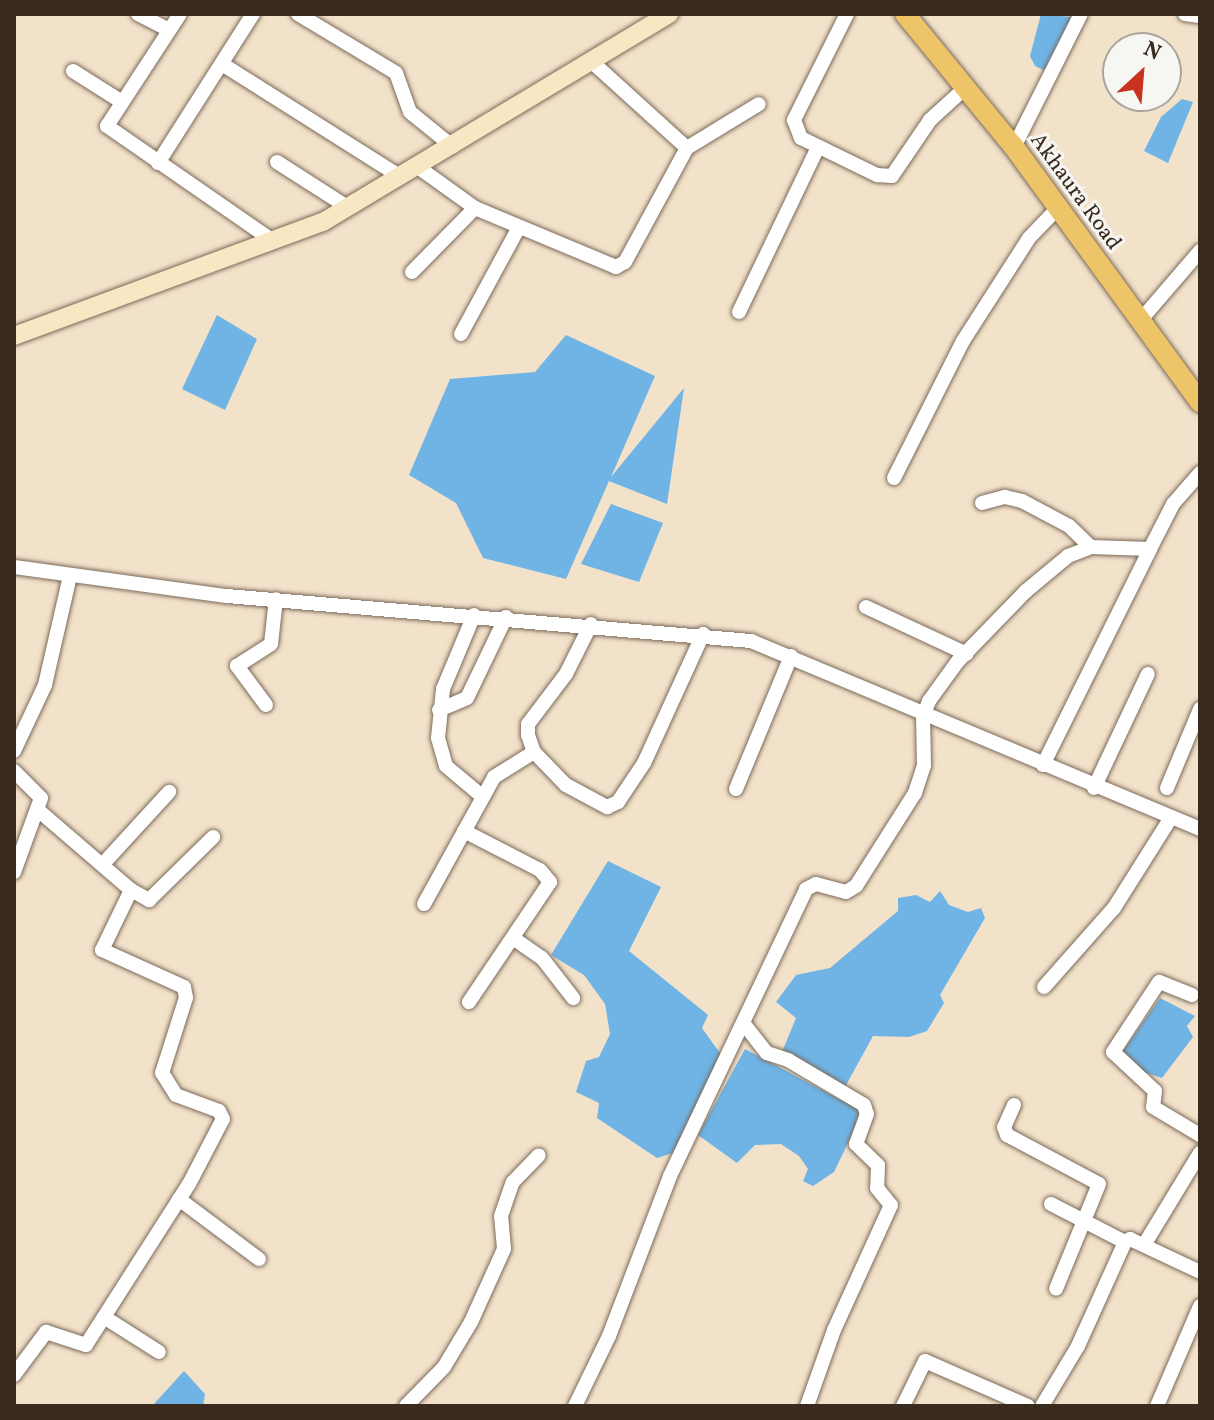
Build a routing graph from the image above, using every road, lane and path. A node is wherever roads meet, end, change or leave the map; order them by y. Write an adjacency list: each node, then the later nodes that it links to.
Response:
1 (138, 14): 11 (street)
2 (180, 14): 11 (street)
3 (253, 14): 13 (street)
4 (298, 14): 18 (street)
5 (669, 14): 12 (street)
6 (847, 14): 19 (street)
7 (905, 14): 15 (main road, Akhaura Road)
8 (1081, 14): 20 (street)
9 (1185, 14): 10 (street)
10 (1200, 16)
11 (169, 30): 16 (street)
12 (592, 62): 18 (street); 21 (street)
13 (222, 64): 23 (street); 25 (street)
14 (73, 71): 16 (street)
15 (965, 88): 19 (street); 20 (main road, Akhaura Road)
16 (122, 102): 23 (street)
17 (759, 104): 21 (street)
18 (453, 147): 24 (street)
19 (818, 147): 33 (street)
20 (1014, 147): 28 (main road, Akhaura Road)
21 (687, 148): 29 (street)
22 (277, 162): 26 (street)
23 (158, 163): 30 (street)
24 (418, 167): 25 (street); 27 (street)
25 (401, 177): 26 (street)
26 (349, 208): 30 (street)
27 (475, 208): 29 (street); 32 (street)
28 (1057, 209): 34 (main road, Akhaura Road); 39 (street)
29 (519, 227): 35 (street)
30 (273, 241): 36 (street)
31 (1200, 251): 34 (street)
32 (412, 272)
33 (739, 312)
34 (1139, 322): 37 (main road, Akhaura Road)
35 (461, 334)
36 (14, 336)
37 (1200, 402)
38 (1200, 473): 42 (street)
39 (894, 478)
40 (982, 503): 41 (street)
41 (1091, 547): 42 (street); 51 (street)
42 (1150, 549): 60 (street)
43 (14, 567): 44 (street)
44 (70, 576): 45 (street); 58 (street)
45 (276, 599): 47 (street); 54 (street)
46 (866, 607): 51 (street)
47 (474, 615): 48 (street); 56 (street)
48 (506, 617): 49 (street); 56 (street)
49 (591, 624): 50 (street); 59 (street)
50 (703, 634): 52 (street); 59 (street)
51 (967, 654): 57 (street)
52 (791, 656): 57 (street); 64 (street)
53 (1148, 674): 62 (street)
54 (266, 705)
55 (1200, 709): 63 (street)
56 (439, 710): 66 (street)
57 (924, 711): 60 (street); 81 (street)
58 (14, 751)
59 (534, 752): 66 (street)
60 (1043, 765): 62 (street)
61 (14, 771): 67 (street)
62 (1094, 788): 68 (street)
63 (1167, 788)
64 (736, 789)
65 (169, 792): 72 (street)
66 (483, 797): 70 (street)
67 (38, 810): 72 (street); 73 (street)
68 (1170, 819): 69 (street); 77 (street)
69 (1200, 829)
70 (464, 831): 75 (street); 76 (street)
71 (213, 837): 74 (street)
72 (103, 864): 74 (street)
73 (14, 872)
74 (131, 890): 86 (street)
75 (424, 904)
76 (513, 938): 79 (street); 80 (street)
77 (1044, 987)
78 (1192, 995): 83 (street)
79 (573, 998)
80 (469, 1002)
81 (744, 1024): 99 (street); 100 (street)
82 (1014, 1105): 88 (street)
83 (1200, 1135)
84 (1200, 1153): 90 (street)
85 (539, 1155): 98 (street)
86 (179, 1199): 91 (street); 95 (street)
87 (1051, 1204): 88 (street)
88 (1085, 1222): 89 (street); 93 (street)
89 (1125, 1242): 90 (street); 103 (street)
90 (1144, 1245): 92 (street)
91 (259, 1259)
92 (1200, 1272)
93 (1056, 1289)
94 (1200, 1306): 104 (street)
95 (104, 1317): 96 (street); 97 (street)
96 (159, 1352)
97 (14, 1375)
98 (406, 1406)
99 (575, 1406)
100 (807, 1406)
101 (903, 1406): 102 (street)
102 (1028, 1406)
103 (1042, 1406)
104 (1157, 1406)

